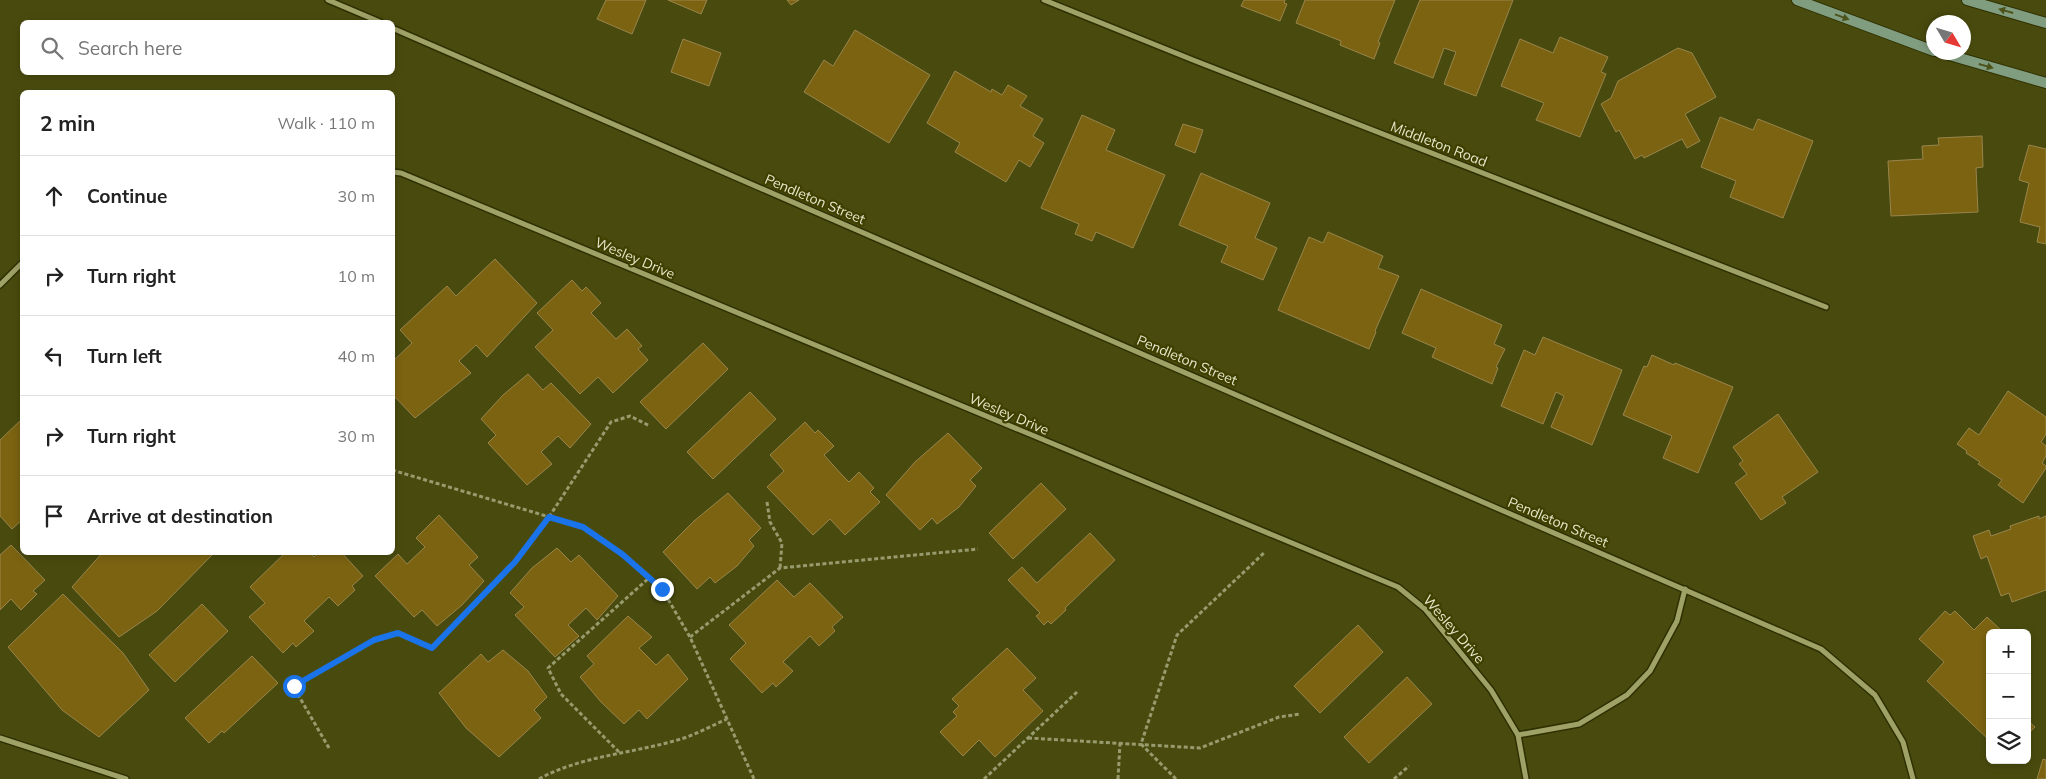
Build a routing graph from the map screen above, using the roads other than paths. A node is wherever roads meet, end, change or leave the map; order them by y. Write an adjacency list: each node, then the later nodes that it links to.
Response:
1 (328, 0): 5 (street)
2 (1044, 0): 14 (street, Middleton Road)
3 (1797, 0): 8 (main road, one-way to 8)
4 (1966, 0): 6 (main road, one-way to 4)
5 (375, 20)
6 (2046, 23)
7 (395, 29): 15 (street, Pendleton Street)
8 (1926, 48)
9 (1967, 60): 10 (main road, one-way to 10)
10 (2046, 83)
11 (395, 173): 16 (street, Wesley Drive)
12 (20, 265): 13 (street)
13 (0, 284)
14 (1826, 307)
15 (1684, 589): 16 (street); 20 (street, Pendleton Street)
16 (1518, 735): 19 (street, Wesley Drive)
17 (0, 738): 18 (street)
18 (126, 779)
19 (1526, 779)
20 (1913, 779)

